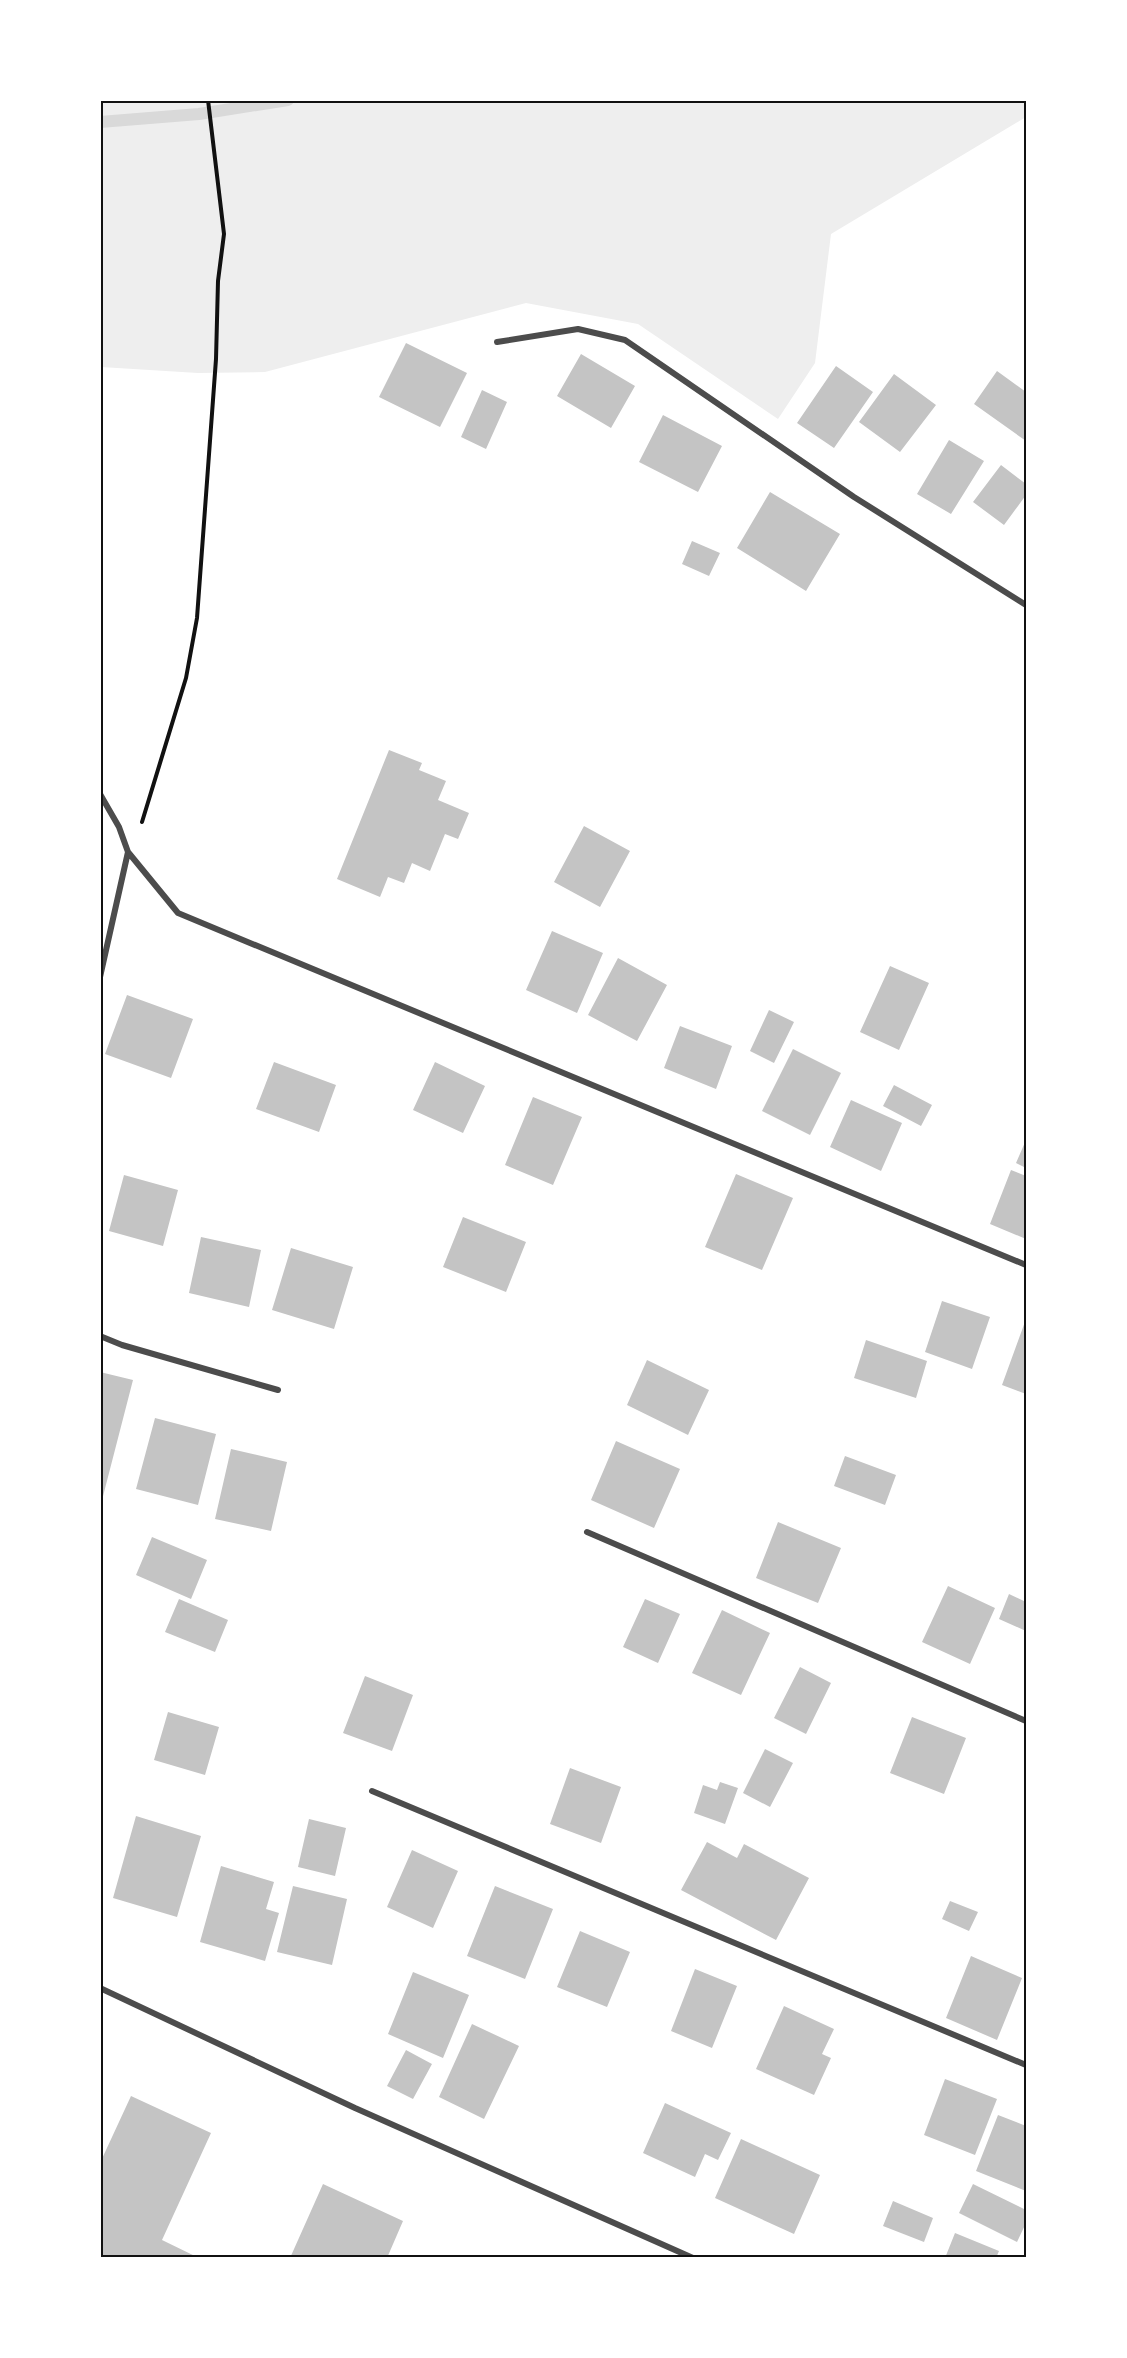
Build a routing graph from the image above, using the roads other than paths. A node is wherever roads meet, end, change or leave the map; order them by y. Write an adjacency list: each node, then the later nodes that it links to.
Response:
1 (497, 342): 2 (street)
2 (1026, 605)
3 (100, 794): 4 (street)
4 (129, 852): 5 (street); 6 (street)
5 (100, 977)
6 (1026, 1265)
7 (100, 1336): 8 (street)
8 (278, 1390)
9 (586, 1532): 10 (street)
10 (1026, 1721)
11 (372, 1791): 13 (street)
12 (100, 1988): 14 (street)
13 (1026, 2065)
14 (693, 2258)

